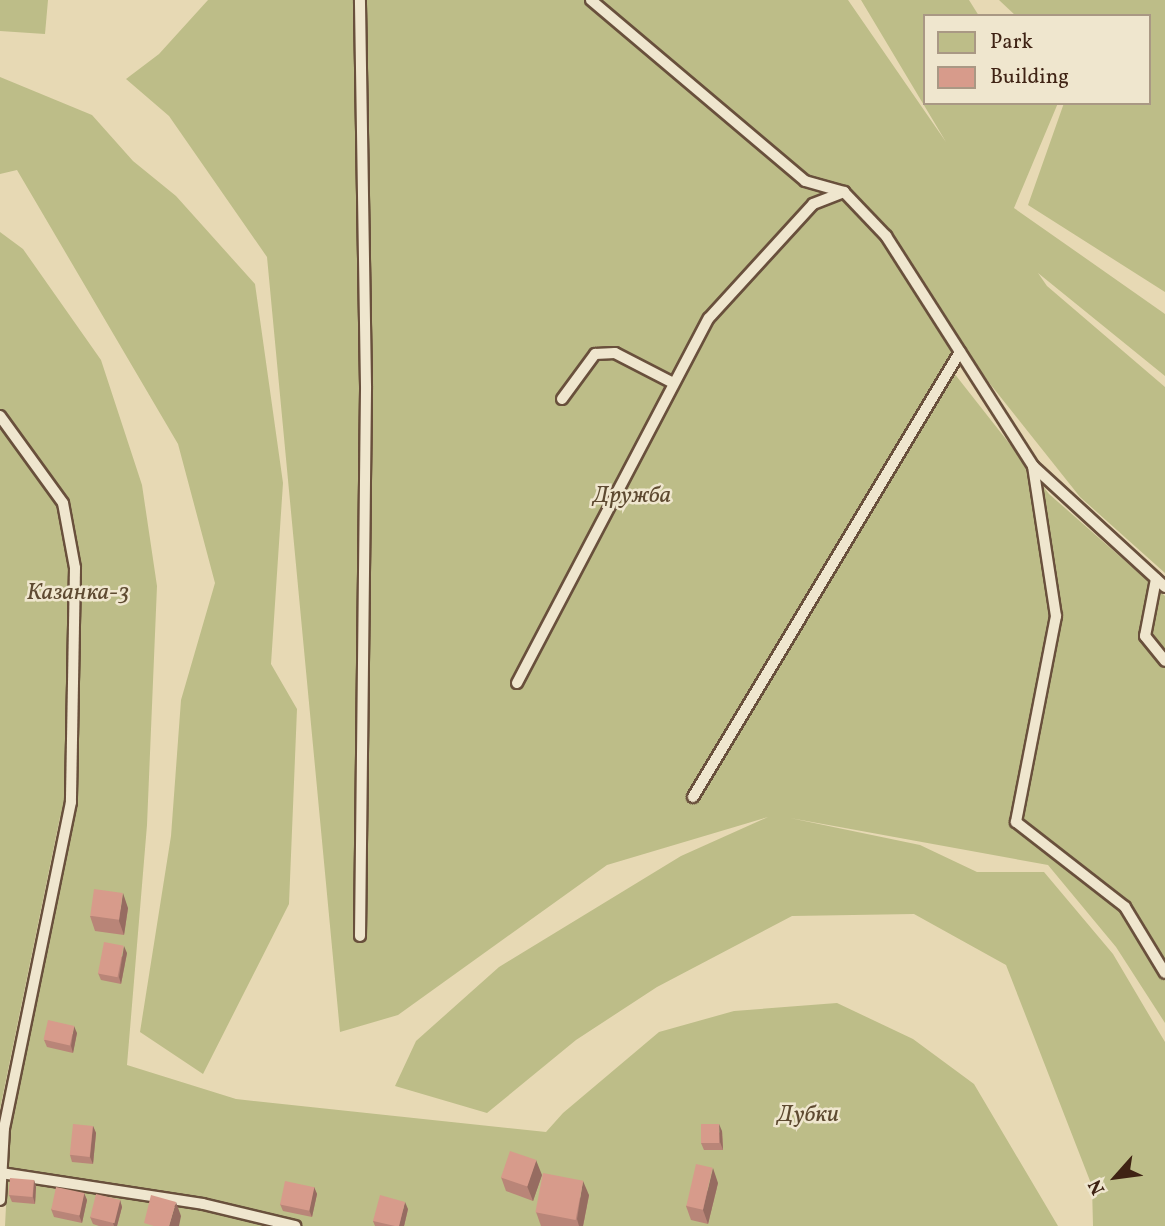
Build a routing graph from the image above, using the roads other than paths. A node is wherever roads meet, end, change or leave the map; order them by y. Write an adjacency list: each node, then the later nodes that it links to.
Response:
1 (360, 0): 14 (lane)
2 (591, 0): 3 (lane)
3 (844, 192): 4 (lane); 5 (lane)
4 (960, 352): 8 (lane); 13 (lane)
5 (673, 383): 6 (lane); 12 (lane)
6 (562, 399)
7 (0, 416): 16 (lane)
8 (1033, 466): 9 (lane); 15 (lane)
9 (1156, 579): 10 (lane); 11 (lane)
10 (1165, 587)
11 (1165, 660)
12 (517, 684)
13 (693, 797)
14 (360, 936)
15 (1165, 973)
16 (1, 1173): 17 (lane); 18 (lane)
17 (0, 1200)
18 (295, 1226)

